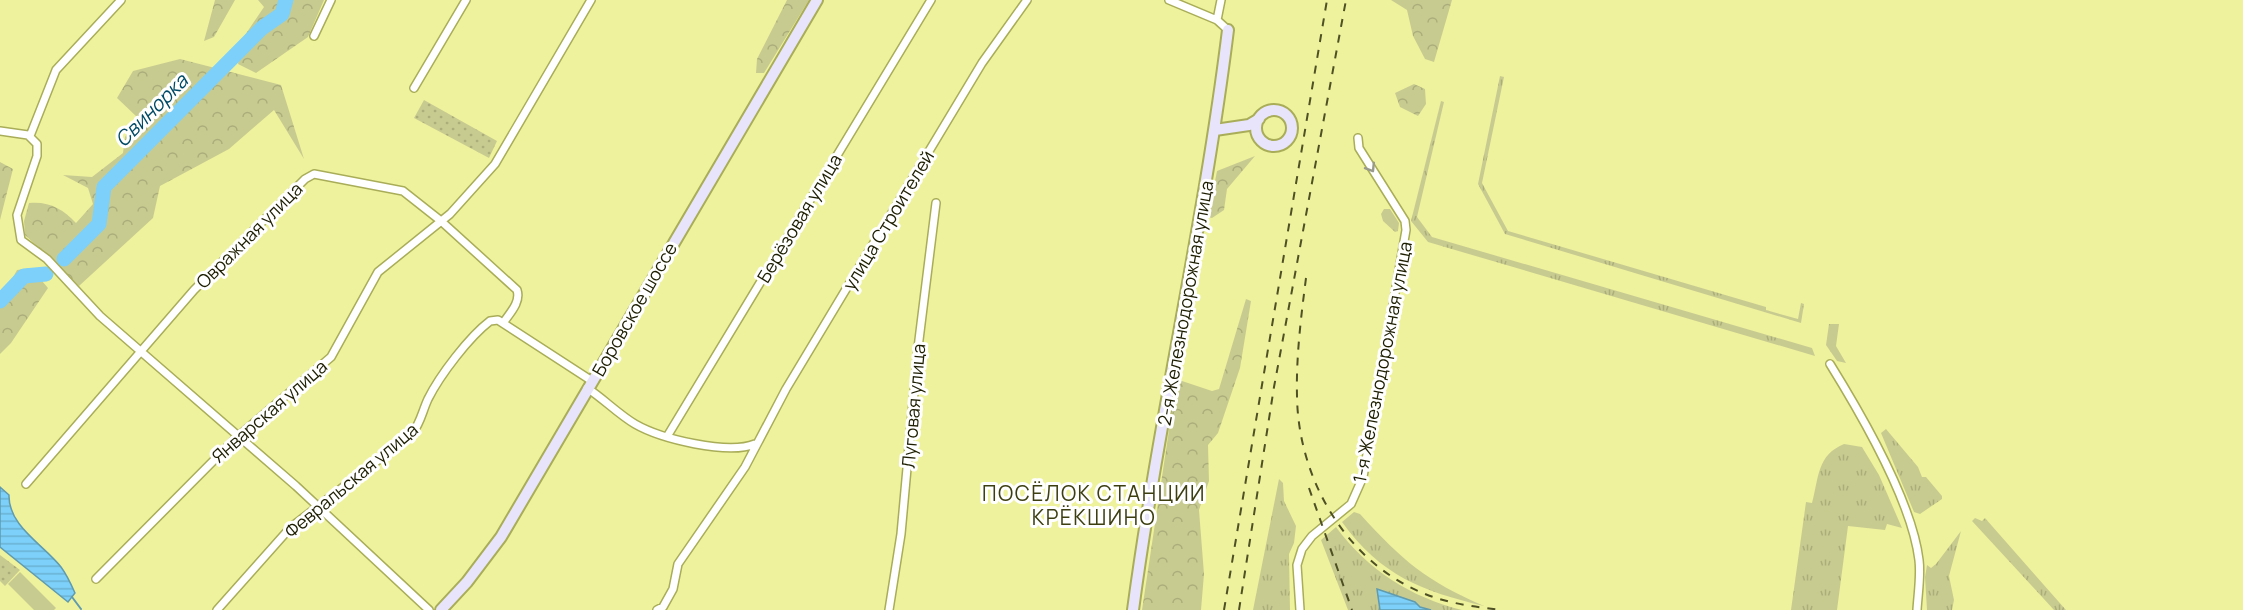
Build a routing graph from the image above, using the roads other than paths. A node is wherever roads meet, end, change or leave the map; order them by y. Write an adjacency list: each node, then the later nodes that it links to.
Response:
1 (121, 0): 17 (street)
2 (331, 0): 12 (street)
3 (466, 0): 13 (street)
4 (591, 0): 20 (street, Январская улица)
5 (817, 0): 24 (main road, Боровское шоссе)
6 (931, 0): 25 (street, Берёзовая улица)
7 (1027, 0): 27 (street, улица Строителей)
8 (1169, 0): 10 (street, 2-я Железнодорожная улица)
9 (1221, 0): 10 (street)
10 (1217, 20): 11 (street, 2-я Железнодорожная улица)
11 (1228, 30): 15 (main road, 2-я Железнодорожная улица)
12 (314, 36)
13 (414, 88)
14 (1255, 124): 15 (main road)
15 (1215, 130): 36 (main road, 2-я Железнодорожная улица)
16 (0, 131): 17 (street)
17 (30, 136): 22 (street)
18 (1358, 138): 37 (street, 1-я Железнодорожная улица, one-way to 37)
19 (936, 203): 35 (street, Луговая улица)
20 (441, 221): 21 (street, Овражная улица); 22 (street, Овражная улица); 26 (street, Январская улица)
21 (501, 322): 24 (street); 29 (street, Февральская улица)
22 (142, 352): 26 (street); 28 (street, Овражная улица)
23 (1830, 364): 38 (street)
24 (589, 385): 25 (street); 33 (main road, Боровское шоссе)
25 (668, 435): 27 (street)
26 (238, 436): 29 (street); 30 (street, Январская улица)
27 (755, 444): 34 (street, улица Строителей)
28 (26, 484)
29 (318, 508): 31 (street, Февральская улица); 32 (street)
30 (96, 579)
31 (217, 610)
32 (429, 610)
33 (441, 610)
34 (657, 610)
35 (890, 610)
36 (1133, 610)
37 (1300, 610)
38 (1917, 610)

